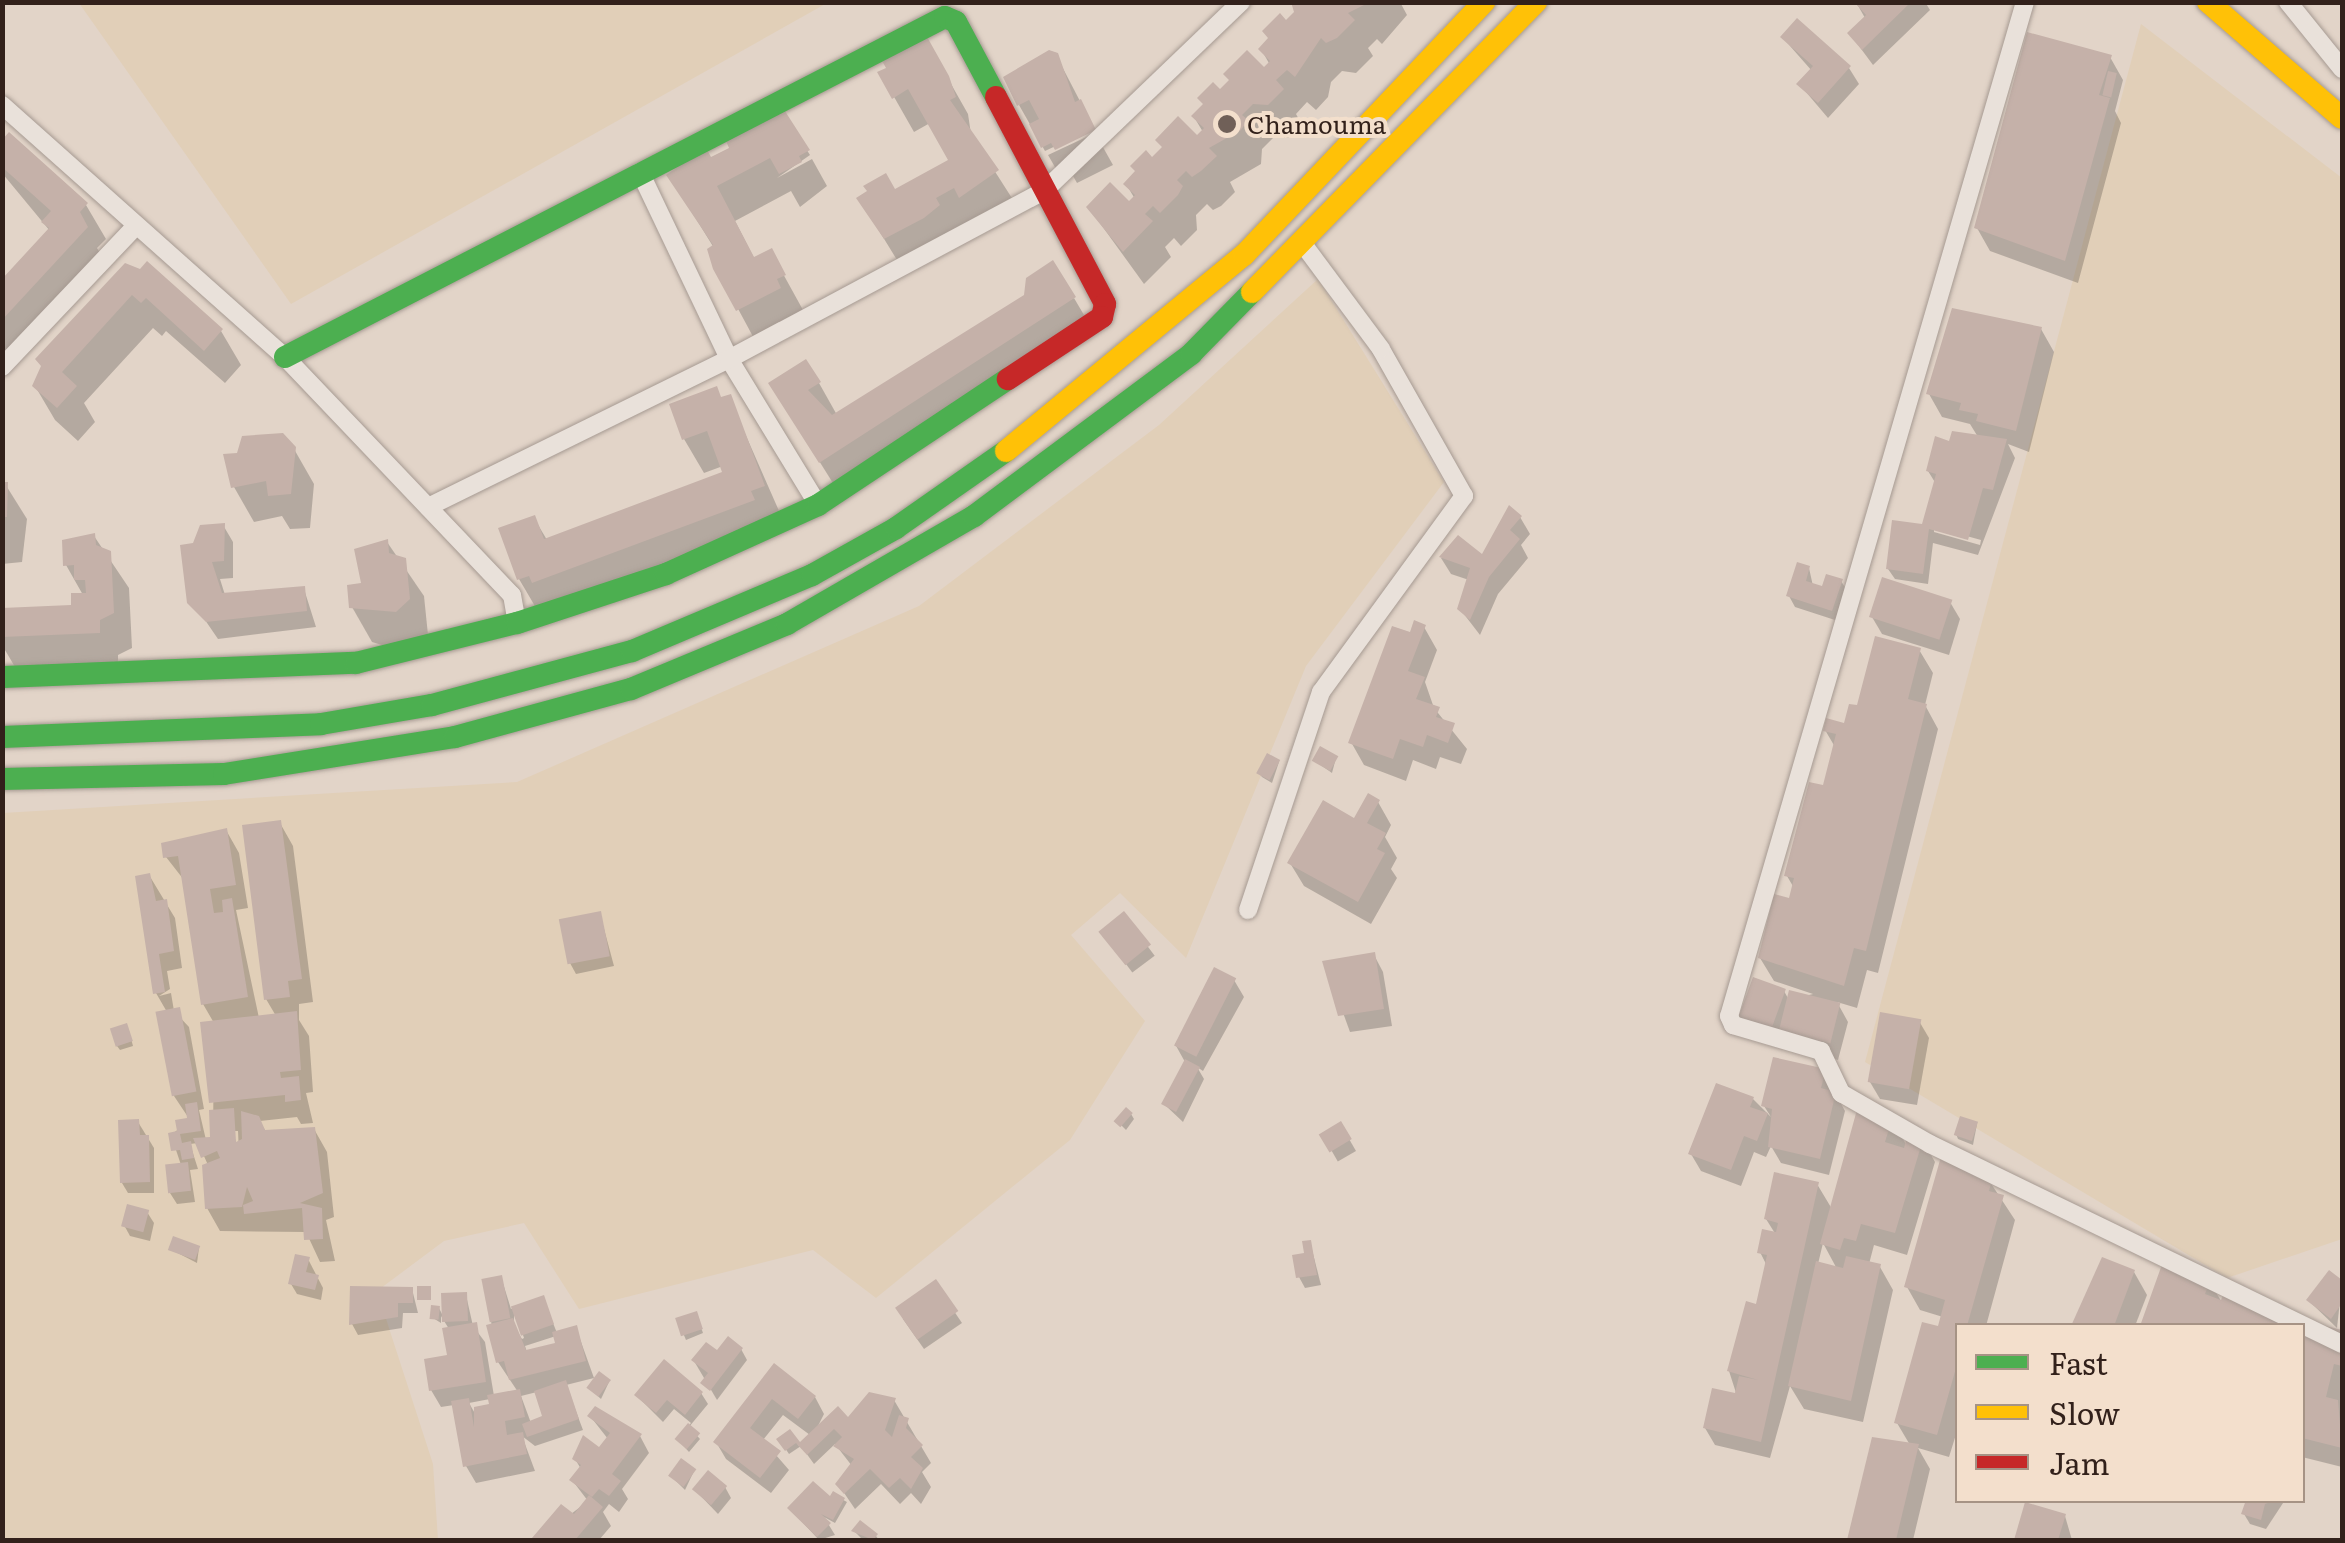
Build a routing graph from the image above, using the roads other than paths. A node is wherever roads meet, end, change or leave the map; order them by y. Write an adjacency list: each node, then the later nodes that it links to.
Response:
1 (1242, 2): 11 (street)
2 (1484, 2): 21 (main road)
3 (1536, 2): 13 (main road)
4 (2025, 2): 24 (street)
5 (2208, 2): 9 (main road)
6 (2288, 2): 7 (street)
7 (2342, 69)
8 (2, 105): 12 (street)
9 (2342, 118)
10 (640, 172): 11 (main road); 14 (main road); 15 (street)
11 (1045, 190): 15 (street); 17 (main road)
12 (136, 226): 14 (street); 16 (street)
13 (1303, 244): 22 (main road); 23 (street)
14 (285, 357): 18 (street)
15 (729, 359): 17 (street); 18 (street)
16 (2, 367)
17 (818, 504): 19 (main road)
18 (428, 507): 19 (street)
19 (516, 623): 20 (main road)
20 (2, 676)
21 (2, 737)
22 (2, 779)
23 (1248, 910)
24 (2299, 1323)
25 (2305, 1326): 26 (street)
26 (2342, 1344)

